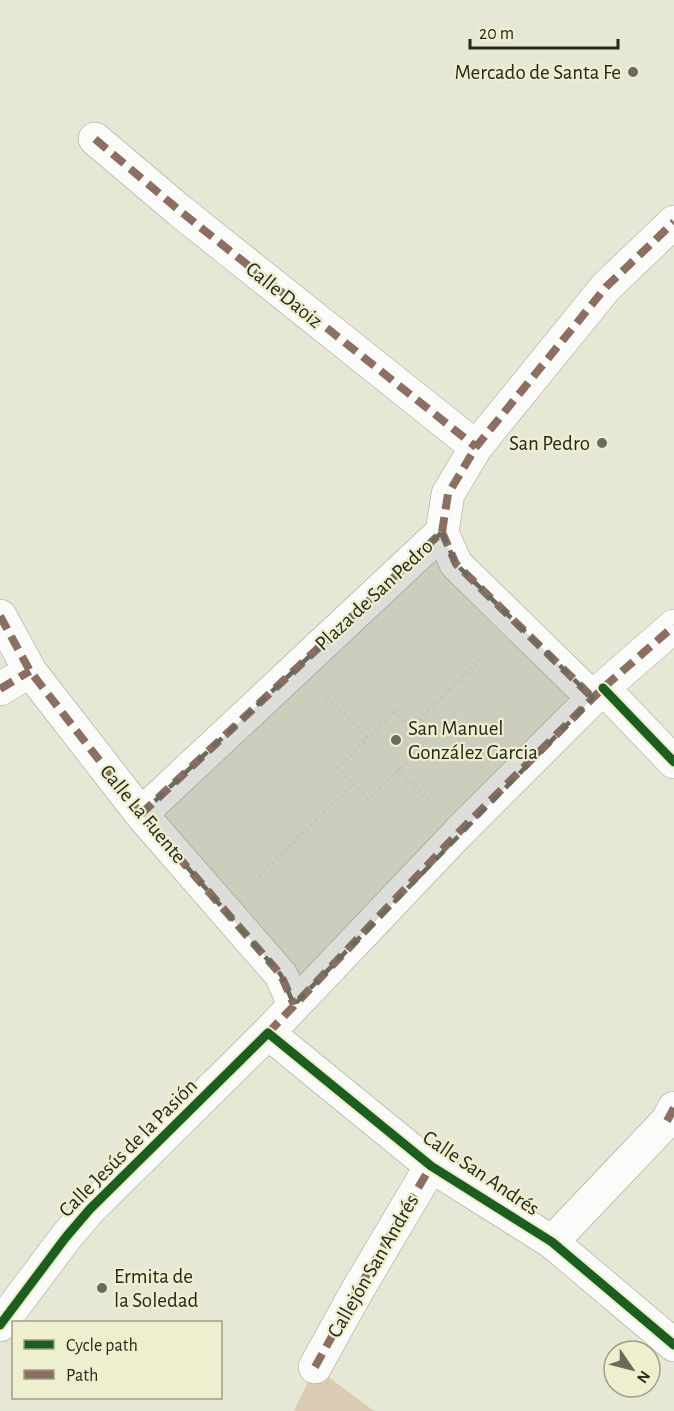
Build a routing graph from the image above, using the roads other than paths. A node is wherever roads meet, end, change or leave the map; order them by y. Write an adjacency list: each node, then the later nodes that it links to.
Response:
1 (95, 139): 3 (street, Calle Daoiz)
2 (674, 222): 3 (street)
3 (476, 447): 4 (street)
4 (441, 532): 9 (street, Plaza de San Pedro); 11 (street, Plaza de San Pedro)
5 (0, 616): 7 (street, Calle La Fuente)
6 (674, 626): 9 (street)
7 (30, 671): 8 (street); 11 (street, Calle La Fuente)
8 (0, 689)
9 (598, 693): 10 (street, Plaza de San Pedro); 12 (street)
10 (674, 762)
11 (141, 814): 12 (street, Calle La Fuente)
12 (294, 1005): 13 (street)
13 (268, 1033): 15 (street, Calle San Andrés); 17 (street, Calle Jesús de la Pasión)
14 (672, 1118): 16 (street)
15 (431, 1166): 16 (street, Calle San Andrés); 19 (street, Callejón San Andrés)
16 (552, 1242): 18 (street, Calle San Andrés)
17 (0, 1325)
18 (674, 1345)
19 (315, 1366)

